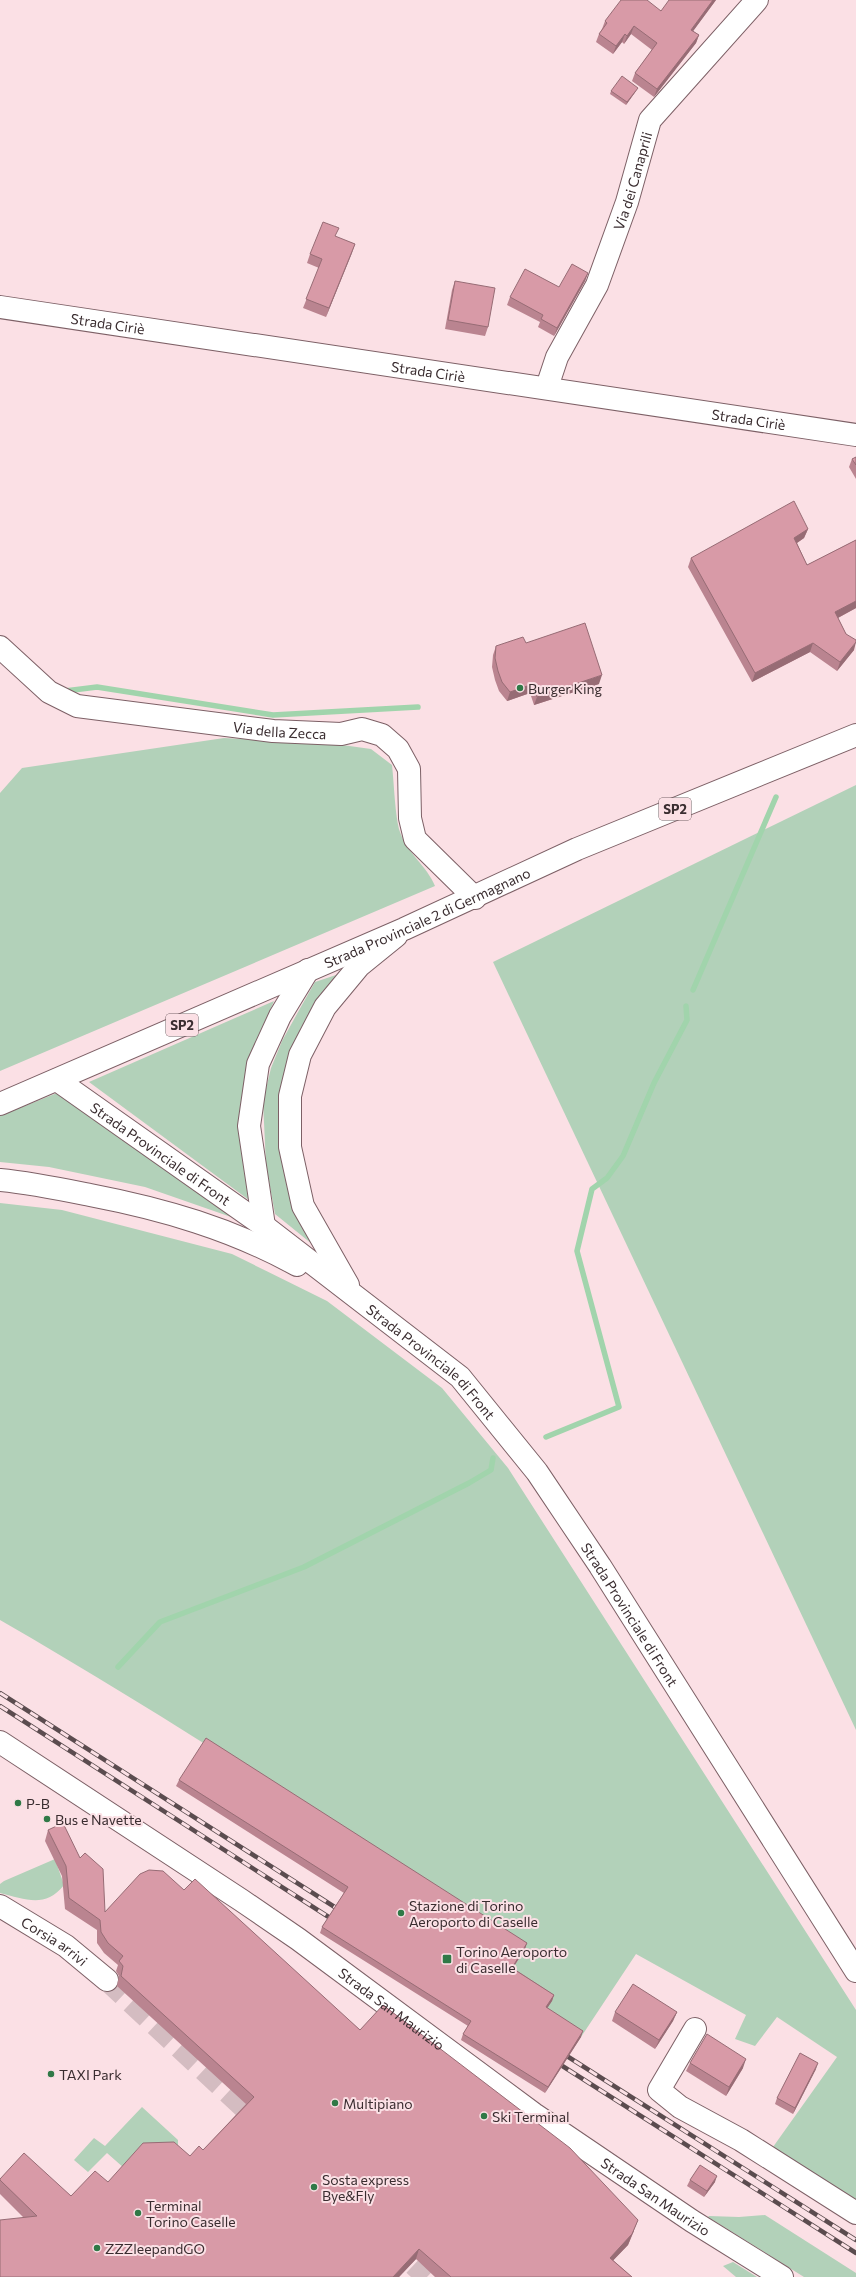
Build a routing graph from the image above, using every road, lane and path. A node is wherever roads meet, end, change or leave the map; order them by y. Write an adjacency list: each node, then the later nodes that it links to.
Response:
1 (757, 0): 3 (street, Via dei Canaprili)
2 (0, 307): 3 (street, Strada Ciriè)
3 (547, 388): 4 (street, Strada Ciriè)
4 (856, 435)
5 (0, 647): 7 (street, Via della Zecca)
6 (856, 735): 7 (street, Strada Provinciale 2 di Germagnano / SP2)
7 (475, 898): 8 (street, Strada Provinciale 2 di Germagnano / SP2)
8 (404, 929): 9 (street, Strada Provinciale 2 di Germagnano / SP2); 14 (street)
9 (308, 970): 10 (street, Strada Provinciale 2 di Germagnano / SP2); 13 (street)
10 (57, 1080): 11 (street, Strada Provinciale 2 di Germagnano / SP2); 13 (street, Strada Provinciale di Front)
11 (0, 1104)
12 (0, 1180): 14 (street)
13 (264, 1226): 14 (street, Strada Provinciale di Front)
14 (356, 1298): 17 (street, Strada Provinciale di Front)
15 (0, 1742): 21 (street, Strada San Maurizio)
16 (0, 1906): 18 (street, Corsia arrivi)
17 (856, 1971)
18 (107, 1980)
19 (695, 2028): 20 (street)
20 (856, 2213)
21 (782, 2277)

